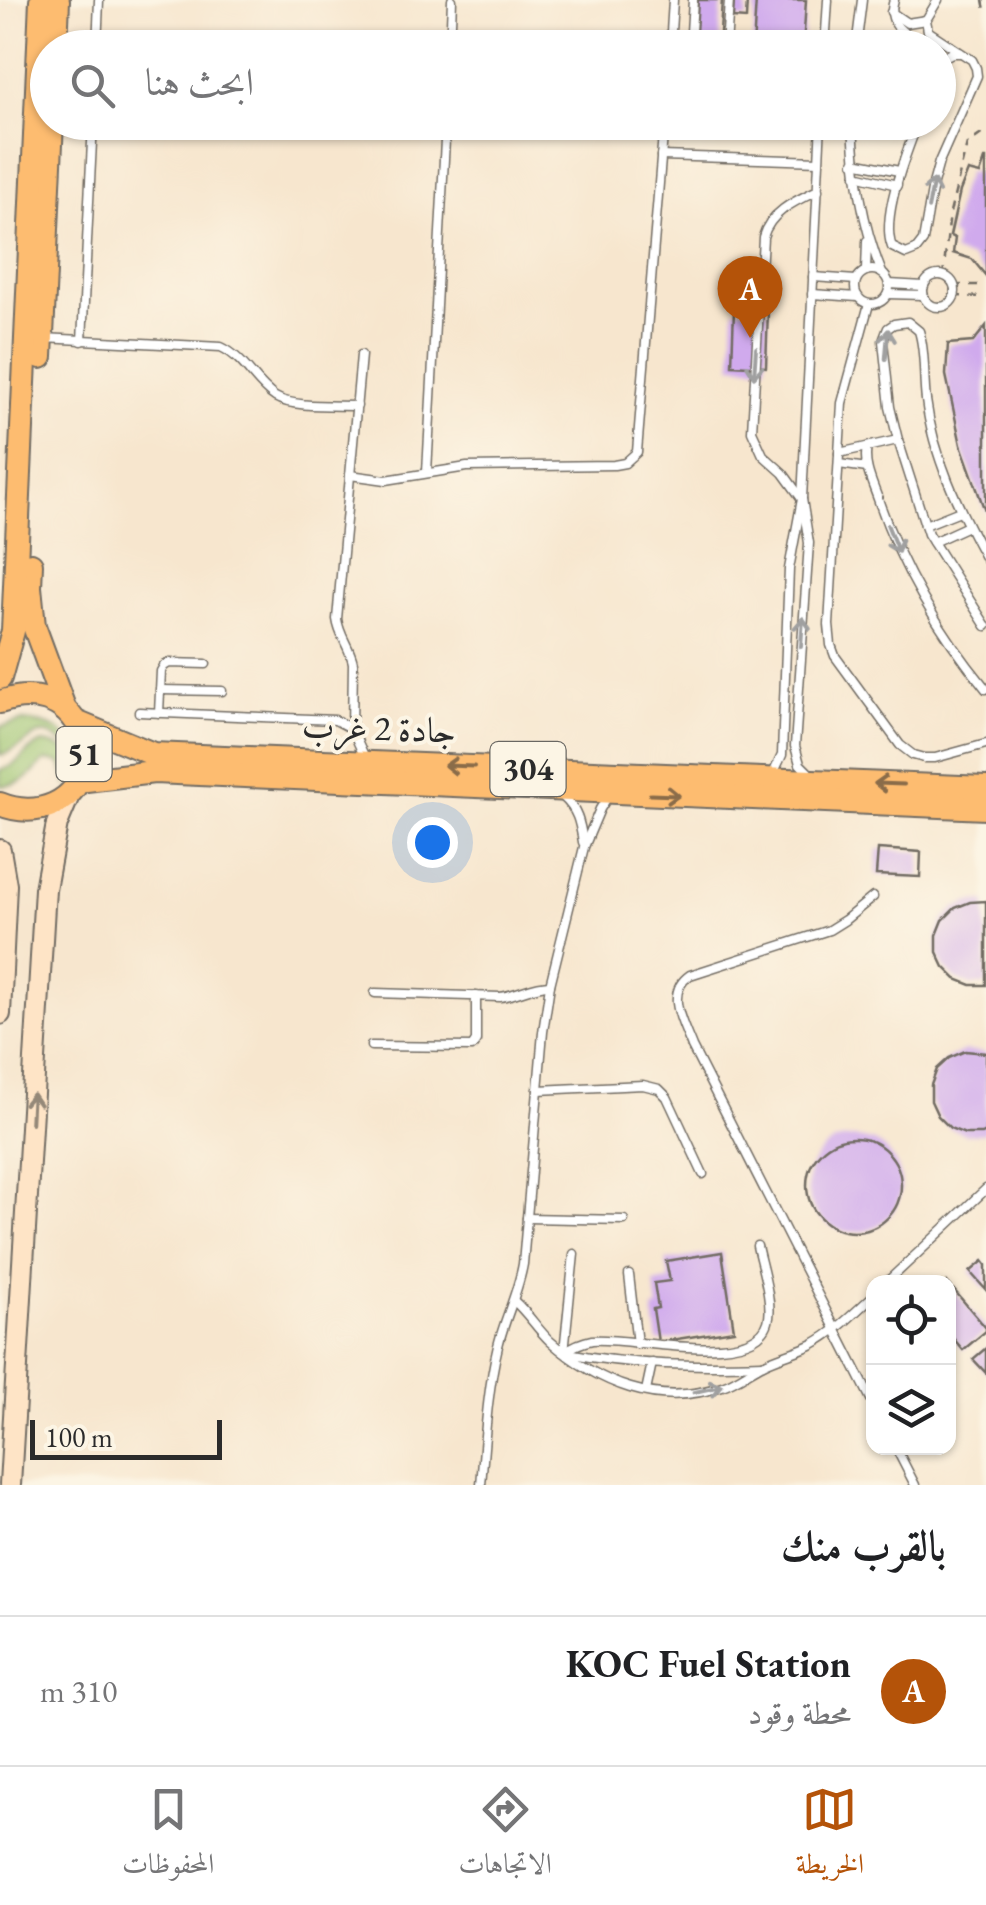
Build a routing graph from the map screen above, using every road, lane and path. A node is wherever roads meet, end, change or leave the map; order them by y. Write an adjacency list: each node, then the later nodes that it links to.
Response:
1 (40, 0): 16 (main road)
2 (58, 0): 17 (main road)
3 (99, 0): 18 (lane)
4 (452, 0): 19 (lane)
5 (674, 0): 20 (lane)
6 (693, 0): 21 (lane)
7 (729, 0): 22 (lane)
8 (828, 0): 23 (lane)
9 (862, 0): 24 (lane)
10 (894, 0): 13 (lane)
11 (938, 0): 15 (lane)
12 (983, 0): 14 (path)
13 (891, 12): 15 (lane); 25 (lane)
14 (986, 15)
15 (926, 20): 26 (lane)
16 (39, 30)
17 (57, 30)
18 (98, 30)
19 (451, 30)
20 (672, 30)
21 (691, 30)
22 (727, 30)
23 (826, 30)
24 (858, 30)
25 (900, 30)
26 (928, 30)
27 (956, 50): 29 (lane)
28 (956, 52): 29 (lane)
29 (959, 52): 30 (lane, one-way to 29)
30 (956, 124)
31 (986, 132): 51 (path)
32 (34, 140): 84 (main road)
33 (51, 140): 63 (main road, 51)
34 (92, 140): 64 (lane)
35 (445, 140): 72 (lane)
36 (663, 140): 41 (lane)
37 (820, 140): 42 (lane)
38 (853, 140): 43 (lane)
39 (911, 140): 44 (lane)
40 (949, 140): 46 (lane, one-way to 40)
41 (662, 156): 42 (lane); 72 (lane)
42 (819, 162): 47 (lane)
43 (854, 162): 44 (lane); 45 (lane)
44 (899, 171): 46 (lane)
45 (856, 175): 46 (lane); 48 (lane)
46 (897, 184)
47 (818, 190): 52 (lane); 74 (lane, one-way to 74)
48 (868, 236): 49 (lane); 50 (lane)
49 (866, 271): 50 (lane); 53 (lane)
50 (882, 273): 56 (lane)
51 (943, 276): 54 (lane); 57 (lane)
52 (814, 277): 53 (lane); 58 (lane)
53 (856, 280): 60 (lane)
54 (954, 285): 55 (path); 59 (lane)
55 (986, 285)
56 (888, 289): 57 (lane); 62 (lane)
57 (923, 290): 59 (lane)
58 (812, 294): 60 (lane); 74 (lane)
59 (954, 296): 61 (path)
60 (858, 297): 62 (lane)
61 (986, 298)
62 (869, 304): 69 (lane)
63 (42, 338): 64 (lane); 91 (main road, 51)
64 (82, 340): 66 (lane)
65 (361, 354): 66 (lane)
66 (356, 406): 73 (lane)
67 (898, 440): 68 (lane); 75 (lane, one-way to 75); 76 (lane)
68 (867, 447): 69 (lane); 71 (lane)
69 (839, 452): 70 (lane)
70 (838, 464): 71 (lane); 93 (lane)
71 (867, 468): 85 (lane, one-way to 85)
72 (427, 472): 73 (lane)
73 (350, 475): 92 (lane)
74 (802, 498): 80 (lane); 81 (lane)
75 (960, 511): 76 (lane); 77 (lane)
76 (925, 525): 78 (lane)
77 (968, 526): 78 (lane); 79 (lane)
78 (933, 542): 82 (lane)
79 (986, 559)
80 (788, 587): 81 (lane); 94 (lane)
81 (805, 588): 95 (lane, one-way to 81)
82 (986, 626)
83 (206, 664): 86 (lane)
84 (0, 678)
85 (986, 689)
86 (160, 690): 87 (lane); 90 (lane)
87 (222, 690)
88 (0, 702): 91 (main road, 51)
89 (140, 712): 90 (lane)
90 (160, 713): 92 (lane)
91 (70, 716): 96 (main road, جادة 2 غرب / 304); 99 (main road, 51)
92 (352, 729): 96 (lane)
93 (986, 744)
94 (783, 746): 95 (lane); 97 (lane)
95 (794, 746): 98 (lane)
96 (366, 762): 97 (main road, جادة 2 غرب / 304, one-way to 96)
97 (769, 779): 98 (main road, جادة 2 غرب / 304)
98 (822, 781): 100 (main road, جادة 2 غرب / 304, one-way to 98)
99 (74, 787): 101 (main road, جادة 2 غرب / 304); 103 (main road, 51); 132 (street, 51, one-way to 99)
100 (986, 788)
101 (550, 790): 102 (main road, جادة 2 غرب / 304); 105 (lane)
102 (611, 792): 104 (main road, جادة 2 غرب / 304, one-way to 104); 105 (lane)
103 (0, 804)
104 (986, 808)
105 (584, 847): 108 (lane)
106 (0, 850): 111 (street)
107 (873, 897): 124 (lane)
108 (550, 984): 110 (lane); 113 (lane)
109 (376, 994): 110 (lane)
110 (476, 996): 112 (lane)
111 (0, 1014)
112 (371, 1046)
113 (538, 1090): 114 (lane); 116 (lane)
114 (703, 1174)
115 (986, 1189): 121 (lane)
116 (527, 1218): 117 (lane); 122 (lane)
117 (624, 1220)
118 (756, 1246): 125 (lane)
119 (574, 1254): 126 (lane)
120 (629, 1275): 125 (lane)
121 (894, 1275)
122 (514, 1300): 126 (lane); 133 (lane)
123 (866, 1303): 124 (lane)
124 (836, 1331): 128 (lane); 129 (lane)
125 (637, 1344): 126 (lane)
126 (564, 1352): 127 (lane); 130 (lane)
127 (652, 1362): 128 (lane); 130 (lane)
128 (764, 1364): 130 (lane, one-way to 128)
129 (866, 1389)
130 (646, 1391)
131 (900, 1455): 134 (lane)
132 (10, 1485)
133 (481, 1485)
134 (915, 1485)

